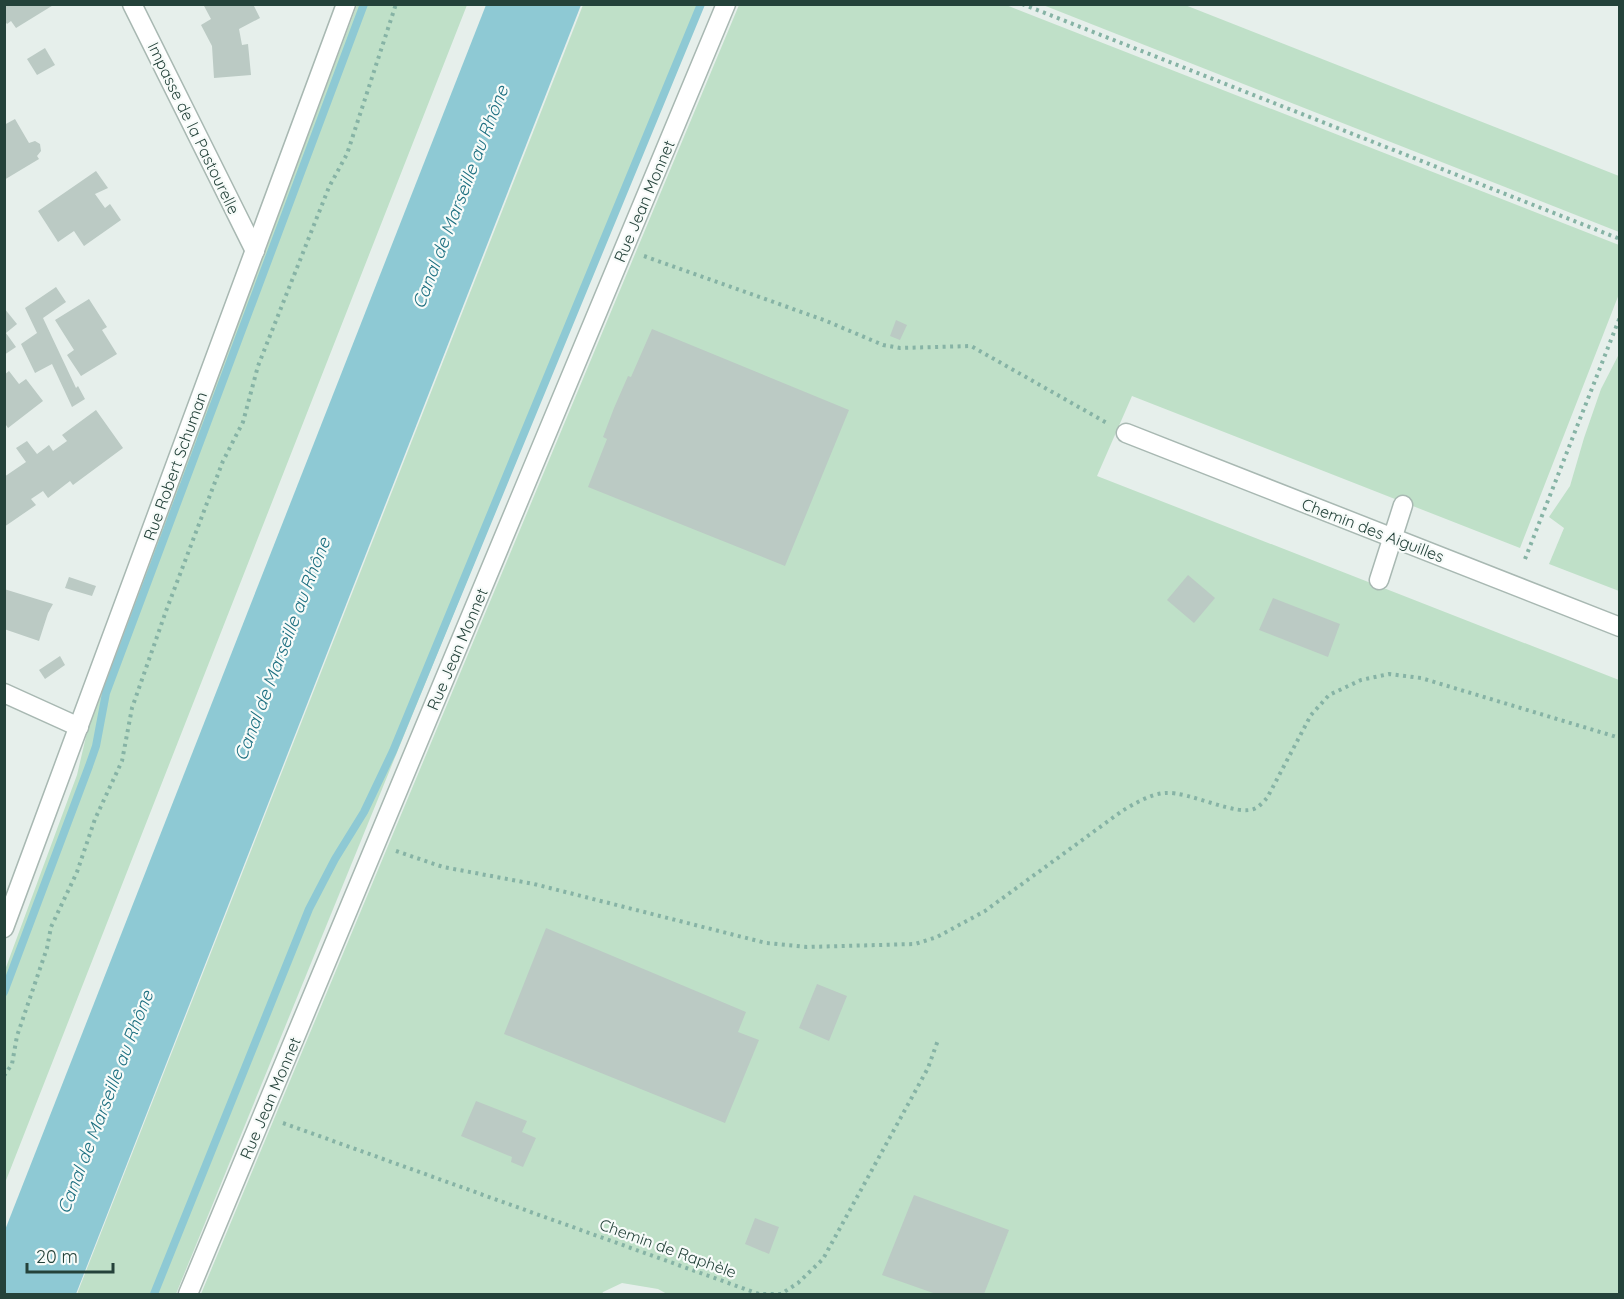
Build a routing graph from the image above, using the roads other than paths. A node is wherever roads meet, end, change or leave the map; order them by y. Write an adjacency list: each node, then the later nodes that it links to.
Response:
1 (132, 4): 4 (street, Impasse de la Pastourelle)
2 (346, 4): 4 (street, Rue Robert Schuman)
3 (726, 4): 13 (street, Rue Jean Monnet)
4 (255, 251): 11 (street, Rue Robert Schuman)
5 (1126, 433): 7 (street, Chemin des Aiguilles)
6 (1403, 505): 7 (street)
7 (1393, 538): 8 (street); 9 (street, Chemin des Aiguilles)
8 (1379, 580)
9 (1620, 627)
10 (4, 693): 11 (street)
11 (79, 727): 12 (street, Rue Robert Schuman)
12 (4, 928)
13 (188, 1294)

